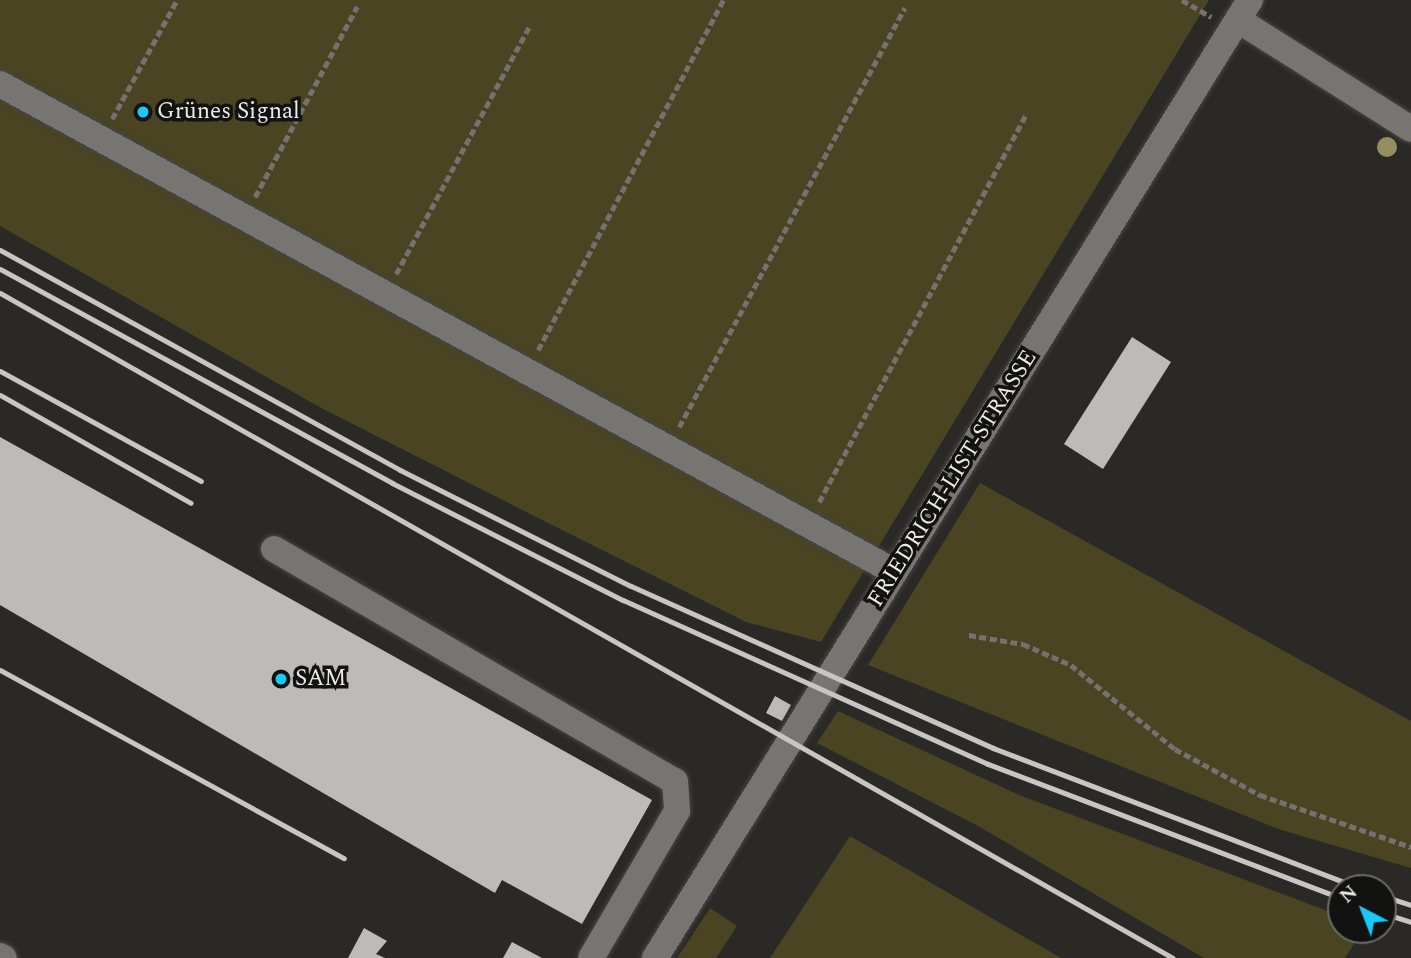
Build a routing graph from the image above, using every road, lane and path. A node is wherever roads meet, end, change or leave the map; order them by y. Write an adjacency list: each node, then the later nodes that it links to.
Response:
1 (177, 0): 10 (path)
2 (723, 0): 13 (path)
3 (357, 7): 11 (path)
4 (905, 8): 14 (path)
5 (1244, 10): 9 (street); 17 (street, FRIEDRICH-LIST-STRASSE)
6 (530, 24): 12 (path)
7 (0, 83): 10 (street)
8 (1026, 115): 15 (path)
9 (1411, 129)
10 (103, 135): 11 (street)
11 (245, 216): 12 (street)
12 (384, 296): 13 (street)
13 (526, 373): 14 (street)
14 (667, 449): 15 (street)
15 (807, 525): 17 (street)
16 (274, 549): 20 (street)
17 (895, 572): 21 (street, FRIEDRICH-LIST-STRASSE)
18 (969, 635): 19 (path)
19 (1411, 847)
20 (591, 958)
21 (655, 958)

